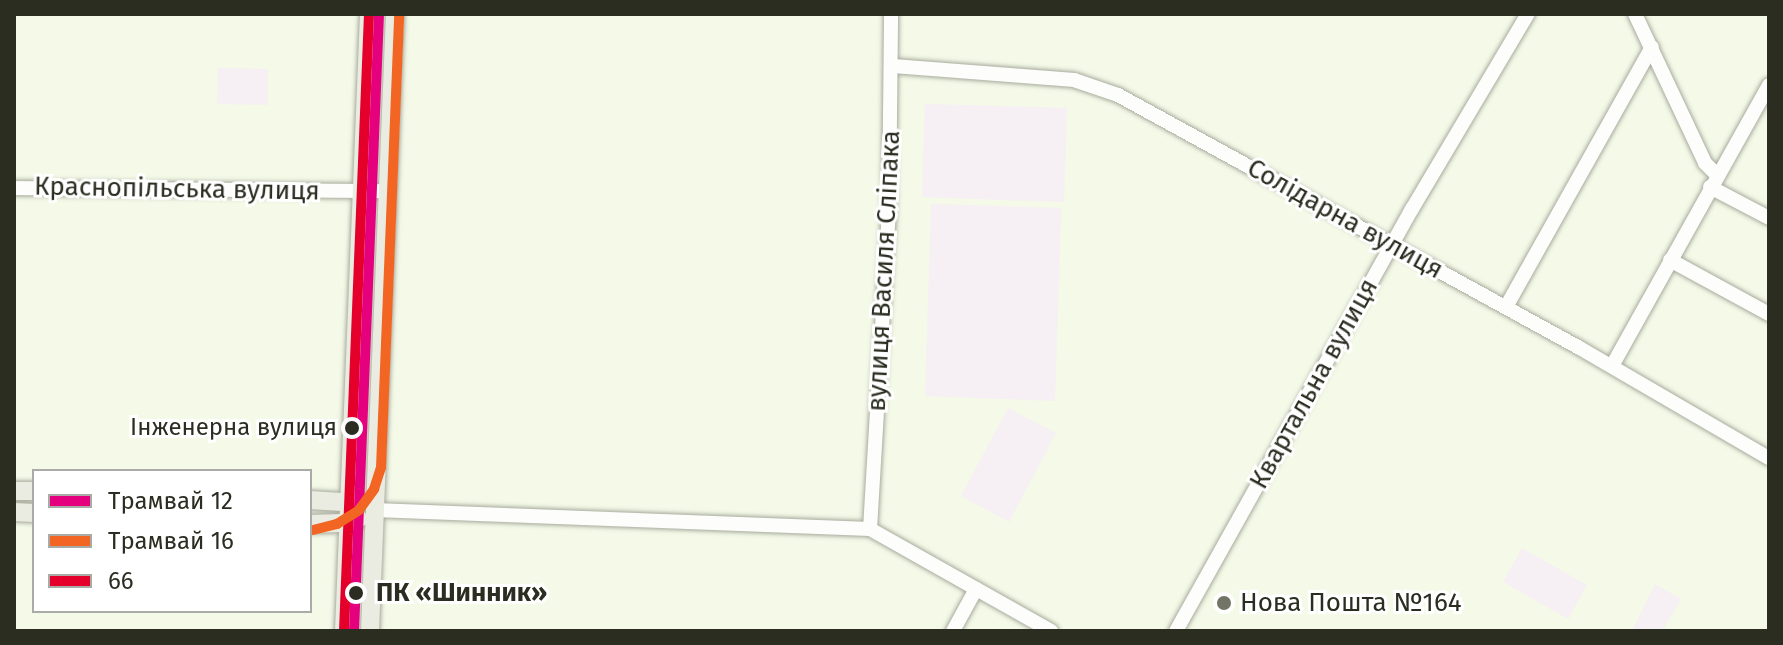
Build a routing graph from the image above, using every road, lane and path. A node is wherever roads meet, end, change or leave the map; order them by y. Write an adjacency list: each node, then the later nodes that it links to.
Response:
1 (369, 14): 11 (main road)
2 (395, 14): 12 (main road)
3 (891, 14): 7 (street, вулиця Василя Сліпака)
4 (1528, 14): 14 (street, Квартальна вулиця)
5 (1635, 14): 6 (street)
6 (1652, 47): 9 (street); 16 (street)
7 (893, 66): 14 (street, Солідарна вулиця); 25 (street, вулиця Василя Сліпака)
8 (1769, 85): 9 (street)
9 (1714, 181): 13 (street); 15 (street)
10 (14, 188): 11 (street, Краснопільська вулиця)
11 (362, 191): 12 (street, Краснопільська вулиця); 21 (main road)
12 (388, 191): 22 (main road)
13 (1769, 218)
14 (1393, 246): 16 (street, Солідарна вулиця); 31 (street, Квартальна вулиця)
15 (1670, 260): 17 (street); 18 (street)
16 (1506, 307): 18 (street, Солідарна вулиця)
17 (1769, 314)
18 (1612, 366): 19 (street, Солідарна вулиця)
19 (1769, 458)
20 (312, 500): 21 (main road)
21 (349, 500): 22 (main road); 23 (main road)
22 (375, 510): 23 (main road); 25 (street); 28 (main road)
23 (348, 523): 24 (main road); 27 (main road)
24 (312, 524)
25 (870, 529): 26 (street)
26 (976, 589): 29 (street); 30 (street)
27 (344, 631)
28 (370, 631)
29 (953, 631)
30 (1051, 631)
31 (1176, 631)

